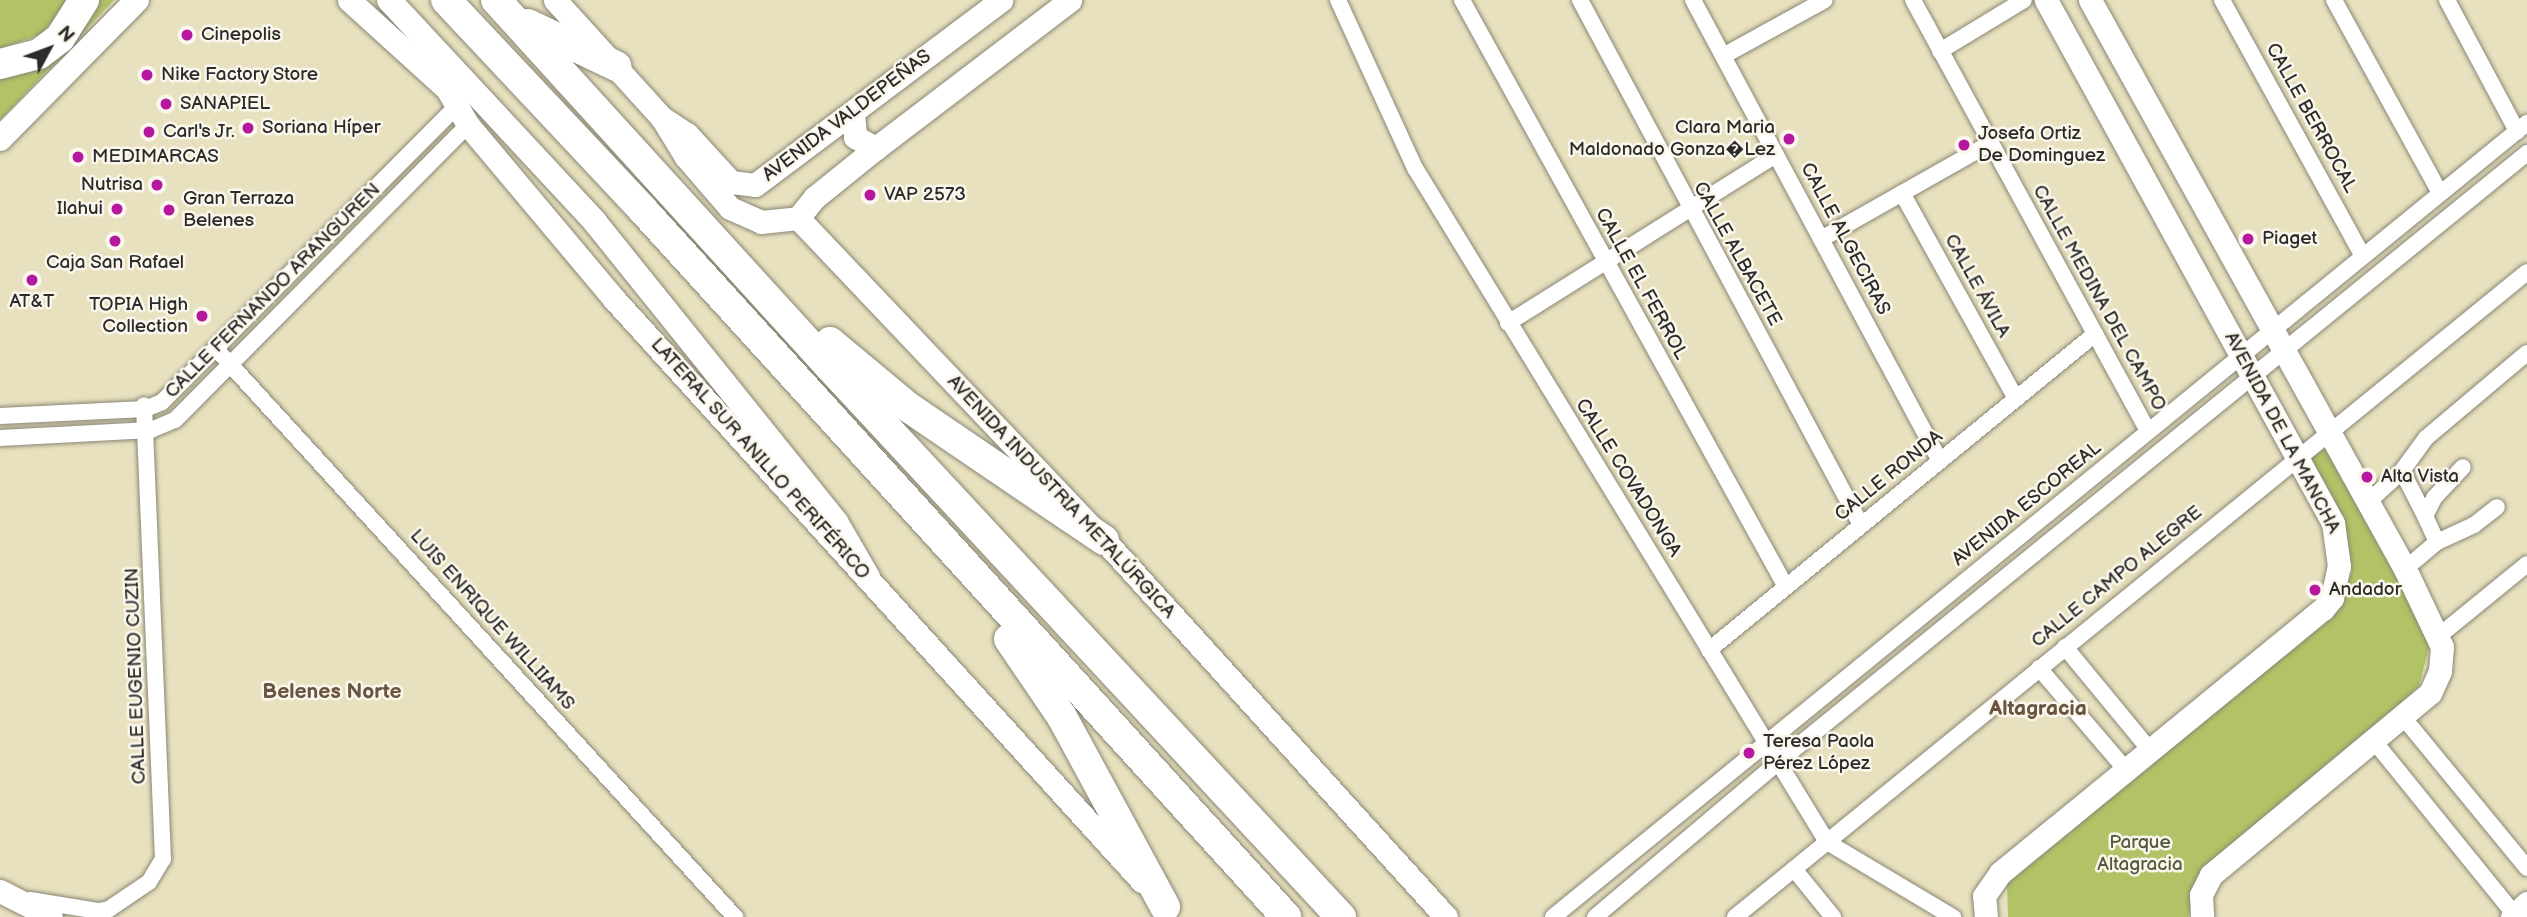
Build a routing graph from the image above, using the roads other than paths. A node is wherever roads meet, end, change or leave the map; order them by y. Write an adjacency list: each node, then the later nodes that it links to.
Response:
1 (84, 0): 25 (highway)
2 (137, 0): 31 (main road)
3 (349, 0): 28 (street, LATERAL SUR ANILLO PERIFÉRICO)
4 (389, 0): 76 (main road)
5 (446, 0): 50 (highway)
6 (555, 0): 26 (street)
7 (1001, 0): 27 (street, AVENIDA VALDEPEÑAS)
8 (1070, 0): 33 (street)
9 (1338, 0): 47 (street, CALLE COVADONGA)
10 (1462, 0): 45 (street, CALLE EL FERROL)
11 (1580, 0): 38 (street, CALLE ALBACETE)
12 (1693, 0): 24 (street, CALLE ALGECIRAS)
13 (1825, 0): 22 (street)
14 (1913, 0): 23 (street, CALLE MEDINA DEL CAMPO)
15 (2024, 0): 23 (street)
16 (2046, 0): 54 (street, AVENIDA DE LA MANCHA)
17 (2090, 0): 48 (street, AVENIDA DE LA MANCHA)
18 (2222, 0): 44 (street, CALLE BERROCAL)
19 (2334, 0): 37 (street)
20 (2447, 0): 30 (street)
21 (502, 6): 26 (highway); 43 (highway)
22 (1802, 6): 24 (street)
23 (1940, 51): 32 (street, CALLE MEDINA DEL CAMPO)
24 (1723, 56): 35 (street, CALLE ALGECIRAS)
25 (0, 64)
26 (616, 66): 29 (street)
27 (853, 113): 29 (street, AVENIDA VALDEPEÑAS); 33 (street)
28 (462, 115): 40 (street, CALLE FERNANDO ARANGUREN); 41 (street, CALLE FERNANDO ARANGUREN); 76 (street, LATERAL SUR ANILLO PERIFÉRICO)
29 (663, 117): 39 (street)
30 (2522, 127): 37 (street, AVENIDA ESCOREAL)
31 (0, 139)
32 (1991, 143): 36 (street); 49 (street, CALLE MEDINA DEL CAMPO)
33 (876, 148): 39 (street)
34 (2527, 153): 52 (street)
35 (1776, 155): 38 (street); 42 (street, CALLE ALGECIRAS)
36 (1902, 193): 42 (street); 57 (street, CALLE ÁVILA)
37 (2440, 193): 44 (street, AVENIDA ESCOREAL)
38 (1689, 210): 45 (street); 71 (street, CALLE ALBACETE)
39 (799, 218): 72 (street, AVENIDA INDUSTRIA METALÚRGICA)
40 (345, 219): 41 (street); 51 (street, CALLE FERNANDO ARANGUREN)
41 (360, 234): 55 (street, CALLE FERNANDO ARANGUREN)
42 (1821, 239): 65 (street, CALLE ALGECIRAS)
43 (714, 241): 72 (highway); 98 (highway)
44 (2363, 256): 48 (street, AVENIDA ESCOREAL)
45 (1605, 262): 47 (street); 77 (street, CALLE EL FERROL)
46 (2527, 272): 62 (street, CALLE CAMPO ALEGRE)
47 (1508, 323): 80 (street, CALLE COVADONGA)
48 (2273, 330): 52 (street, AVENIDA DE LA MANCHA); 54 (street, AVENIDA ESCOREAL)
49 (2095, 334): 57 (street, CALLE RONDA); 61 (street, CALLE MEDINA DEL CAMPO)
50 (761, 343): 92 (highway); 97 (highway)
51 (218, 351): 55 (street, LUIS ENRIQUE WILLIIAMS); 58 (street, CALLE FERNANDO ARANGUREN)
52 (2285, 351): 56 (street); 62 (street, AVENIDA DE LA MANCHA)
53 (2527, 354): 67 (street)
54 (2241, 355): 56 (street, AVENIDA DE LA MANCHA); 61 (street, AVENIDA ESCOREAL)
55 (231, 366): 60 (street, CALLE FERNANDO ARANGUREN); 96 (street, LUIS ENRIQUE WILLIIAMS)
56 (2253, 377): 64 (street, AVENIDA DE LA MANCHA); 86 (street)
57 (2016, 399): 65 (street, CALLE RONDA)
58 (145, 405): 59 (street, CALLE FERNANDO ARANGUREN); 60 (street, CALLE EUGENIO CUZIN)
59 (0, 416)
60 (146, 427): 63 (street, CALLE FERNANDO ARANGUREN); 94 (street, CALLE EUGENIO CUZIN)
61 (2148, 431): 84 (street, AVENIDA ESCOREAL)
62 (2329, 431): 64 (street, CALLE CAMPO ALEGRE); 68 (street, AVENIDA DE LA MANCHA)
63 (0, 438)
64 (2298, 457): 79 (street, CALLE CAMPO ALEGRE); 85 (street, AVENIDA DE LA MANCHA)
65 (1940, 461): 71 (street, CALLE RONDA)
66 (2463, 467): 70 (street)
67 (2402, 471): 68 (street); 70 (street)
68 (2368, 502): 75 (street, AVENIDA DE LA MANCHA)
69 (2497, 507): 73 (street)
70 (2425, 516): 73 (street)
71 (1861, 525): 77 (street, CALLE RONDA)
72 (1104, 540): 99 (street, AVENIDA INDUSTRIA METALÚRGICA)
73 (2437, 542): 75 (street)
74 (2527, 564): 78 (street)
75 (2405, 569): 78 (street, AVENIDA DE LA MANCHA)
76 (868, 577): 92 (street, LATERAL SUR ANILLO PERIFÉRICO)
77 (1786, 587): 80 (street, CALLE RONDA)
78 (2440, 635): 82 (street, AVENIDA DE LA MANCHA)
79 (2065, 647): 81 (street, CALLE CAMPO ALEGRE); 85 (street)
80 (1709, 650): 84 (street, CALLE COVADONGA)
81 (2039, 668): 87 (street); 88 (street, CALLE CAMPO ALEGRE)
82 (2403, 717): 83 (street, AVENIDA DE LA MANCHA); 89 (street)
83 (2374, 741): 93 (street); 106 (street, AVENIDA DE LA MANCHA)
84 (1766, 745): 86 (street, CALLE COVADONGA); 100 (street, AVENIDA ESCOREAL)
85 (2150, 750): 87 (street, AVENIDA DE LA MANCHA)
86 (1777, 763): 88 (street, CALLE COVADONGA); 101 (street)
87 (2126, 770): 105 (street, AVENIDA DE LA MANCHA)
88 (1827, 842): 90 (street, CALLE CAMPO ALEGRE); 104 (street, CALLE COVADONGA)
89 (2527, 868)
90 (1794, 869): 102 (street, CALLE CAMPO ALEGRE); 103 (street)
91 (9, 894): 94 (street, CALLE EUGENIO CUZIN); 95 (street)
92 (1170, 912)
93 (2518, 912)
94 (98, 914)
95 (51, 917)
96 (735, 917)
97 (1286, 917)
98 (1341, 917)
99 (1446, 917)
100 (1553, 917)
101 (1595, 917)
102 (1735, 917)
103 (1833, 917)
104 (1953, 917)
105 (1986, 917)
106 (2202, 917)

